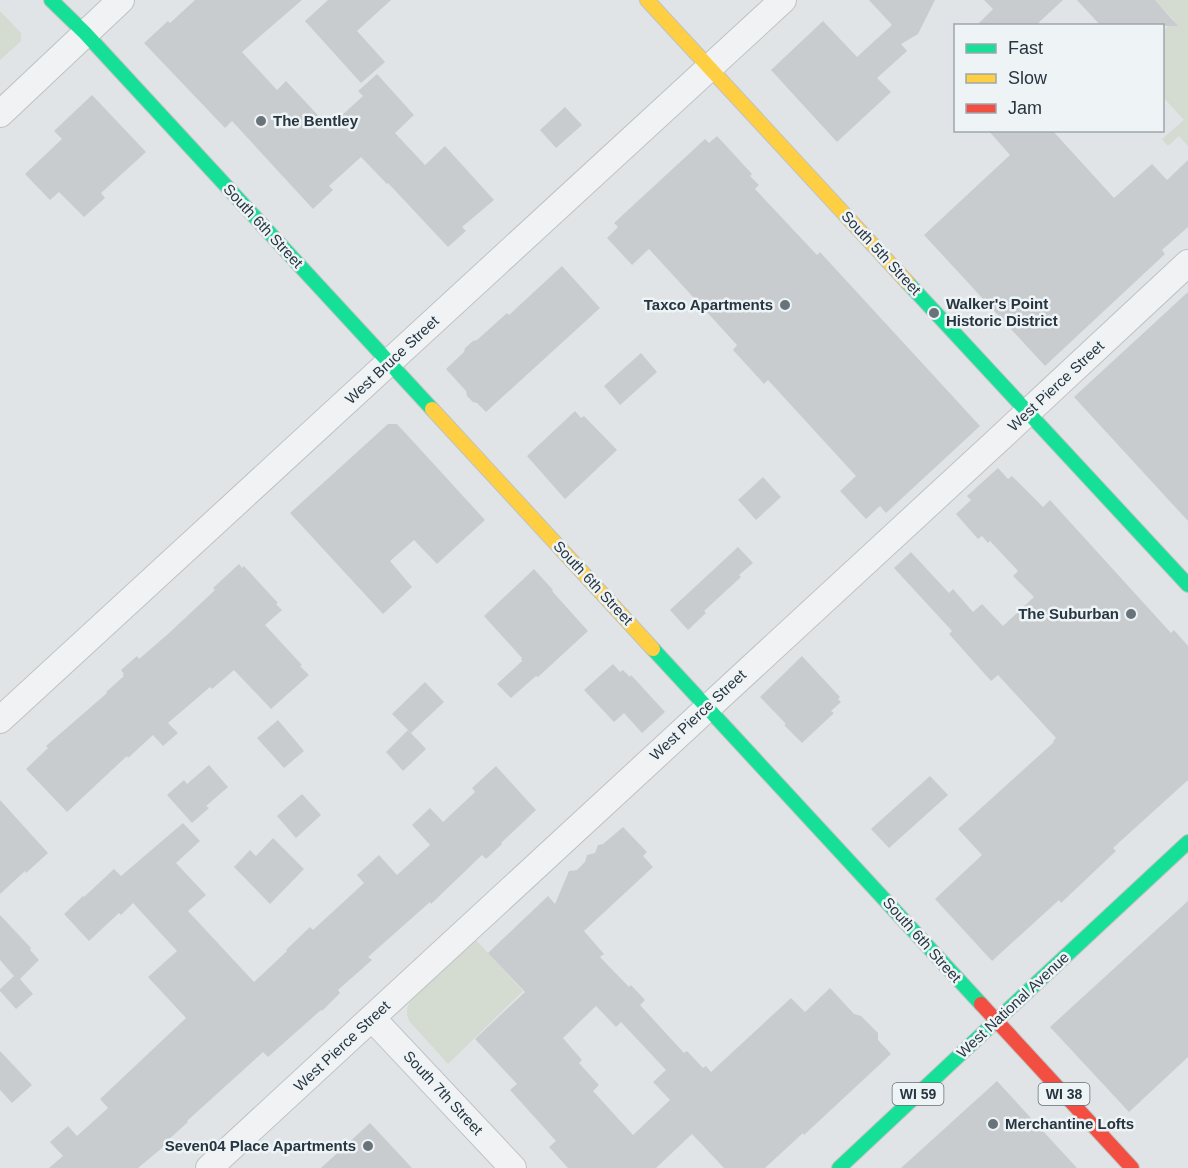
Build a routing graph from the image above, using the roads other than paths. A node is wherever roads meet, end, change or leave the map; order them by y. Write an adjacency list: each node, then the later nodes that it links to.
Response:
1 (51, 0): 5 (main road, South 6th Street)
2 (121, 0): 5 (street)
3 (647, 0): 6 (main road, South 5th Street)
4 (783, 0): 6 (street, West Bruce Street)
5 (85, 33): 7 (street); 9 (main road, South 6th Street)
6 (710, 68): 9 (street, West Bruce Street); 10 (main road, South 5th Street)
7 (0, 114)
8 (1188, 263): 10 (street, West Pierce Street)
9 (389, 362): 12 (main road, South 6th Street); 13 (street, West Bruce Street)
10 (1028, 412): 11 (main road, South 5th Street); 12 (street, West Pierce Street)
11 (1188, 585)
12 (708, 707): 15 (street, West Pierce Street); 16 (main road, South 6th Street)
13 (0, 720)
14 (1188, 842): 16 (main road, West National Avenue / WI 59)
15 (372, 1018): 17 (street, West Pierce Street); 18 (street, South 7th Street)
16 (997, 1020): 19 (main road, West National Avenue / WI 59); 20 (main road, South 6th Street / WI 38)
17 (209, 1168)
18 (513, 1168)
19 (839, 1168)
20 (1132, 1168)

